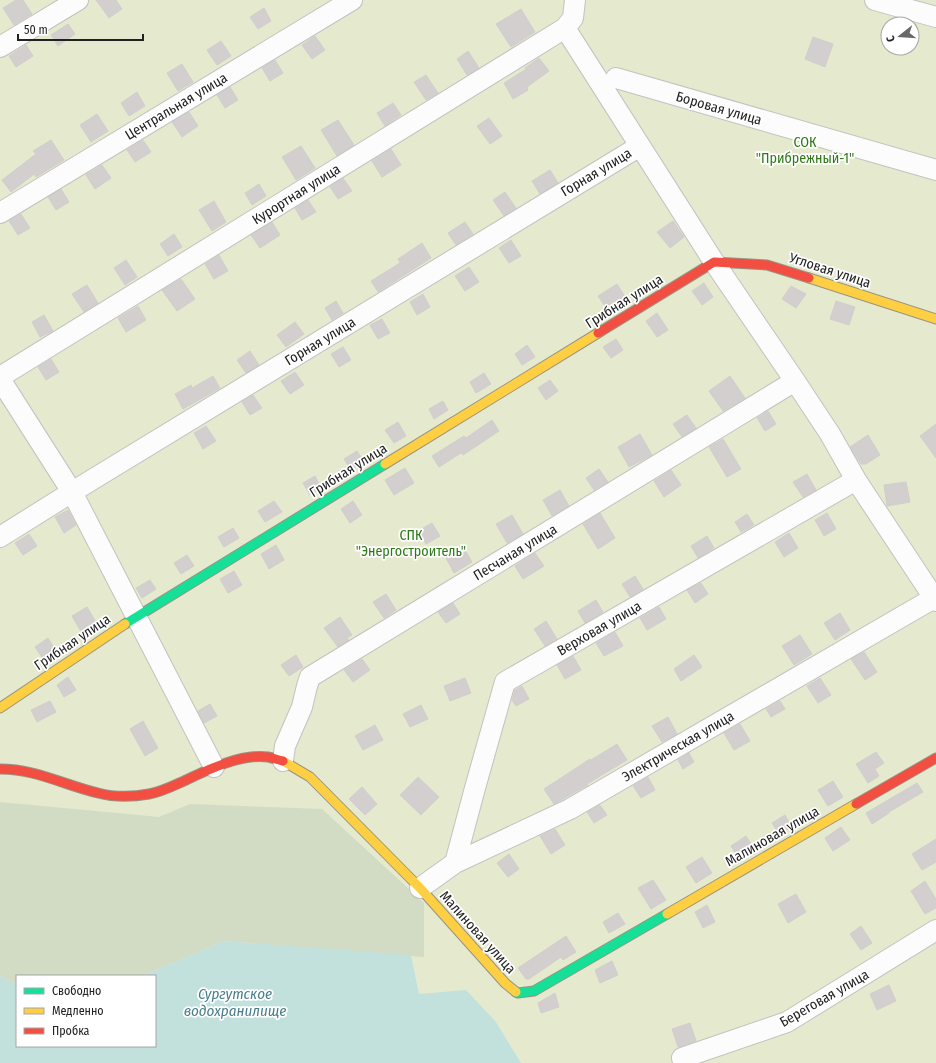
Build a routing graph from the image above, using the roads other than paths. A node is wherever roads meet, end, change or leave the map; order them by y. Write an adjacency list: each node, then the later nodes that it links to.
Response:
1 (78, 0): 7 (street)
2 (352, 0): 11 (street, Центральная улица)
3 (576, 0): 6 (street)
4 (875, 0): 5 (street)
5 (936, 17)
6 (565, 28): 9 (street); 14 (street, Курортная улица)
7 (0, 47)
8 (616, 78): 10 (street, Боровая улица)
9 (640, 146): 12 (street); 17 (street, Горная улица)
10 (936, 170)
11 (0, 213)
12 (714, 262): 13 (street, Угловая улица); 15 (street); 20 (street, Грибная улица)
13 (936, 319)
14 (0, 378): 17 (street)
15 (795, 381): 16 (street); 23 (street, Песчаная улица)
16 (856, 480): 19 (street); 26 (street, Верховая улица)
17 (72, 492): 18 (street, Горная улица); 20 (street)
18 (0, 537)
19 (935, 600): 26 (street, Электрическая улица)
20 (136, 616): 21 (street, Грибная улица); 24 (street)
21 (0, 708)
22 (936, 758): 27 (street, Малиновая улица)
23 (283, 761): 24 (street, Малиновая улица); 27 (street, Малиновая улица)
24 (214, 767): 25 (street, Малиновая улица)
25 (0, 769)
26 (455, 863): 27 (street, Электрическая улица)
27 (420, 888)
28 (936, 930): 29 (street, Береговая улица)
29 (682, 1058)

